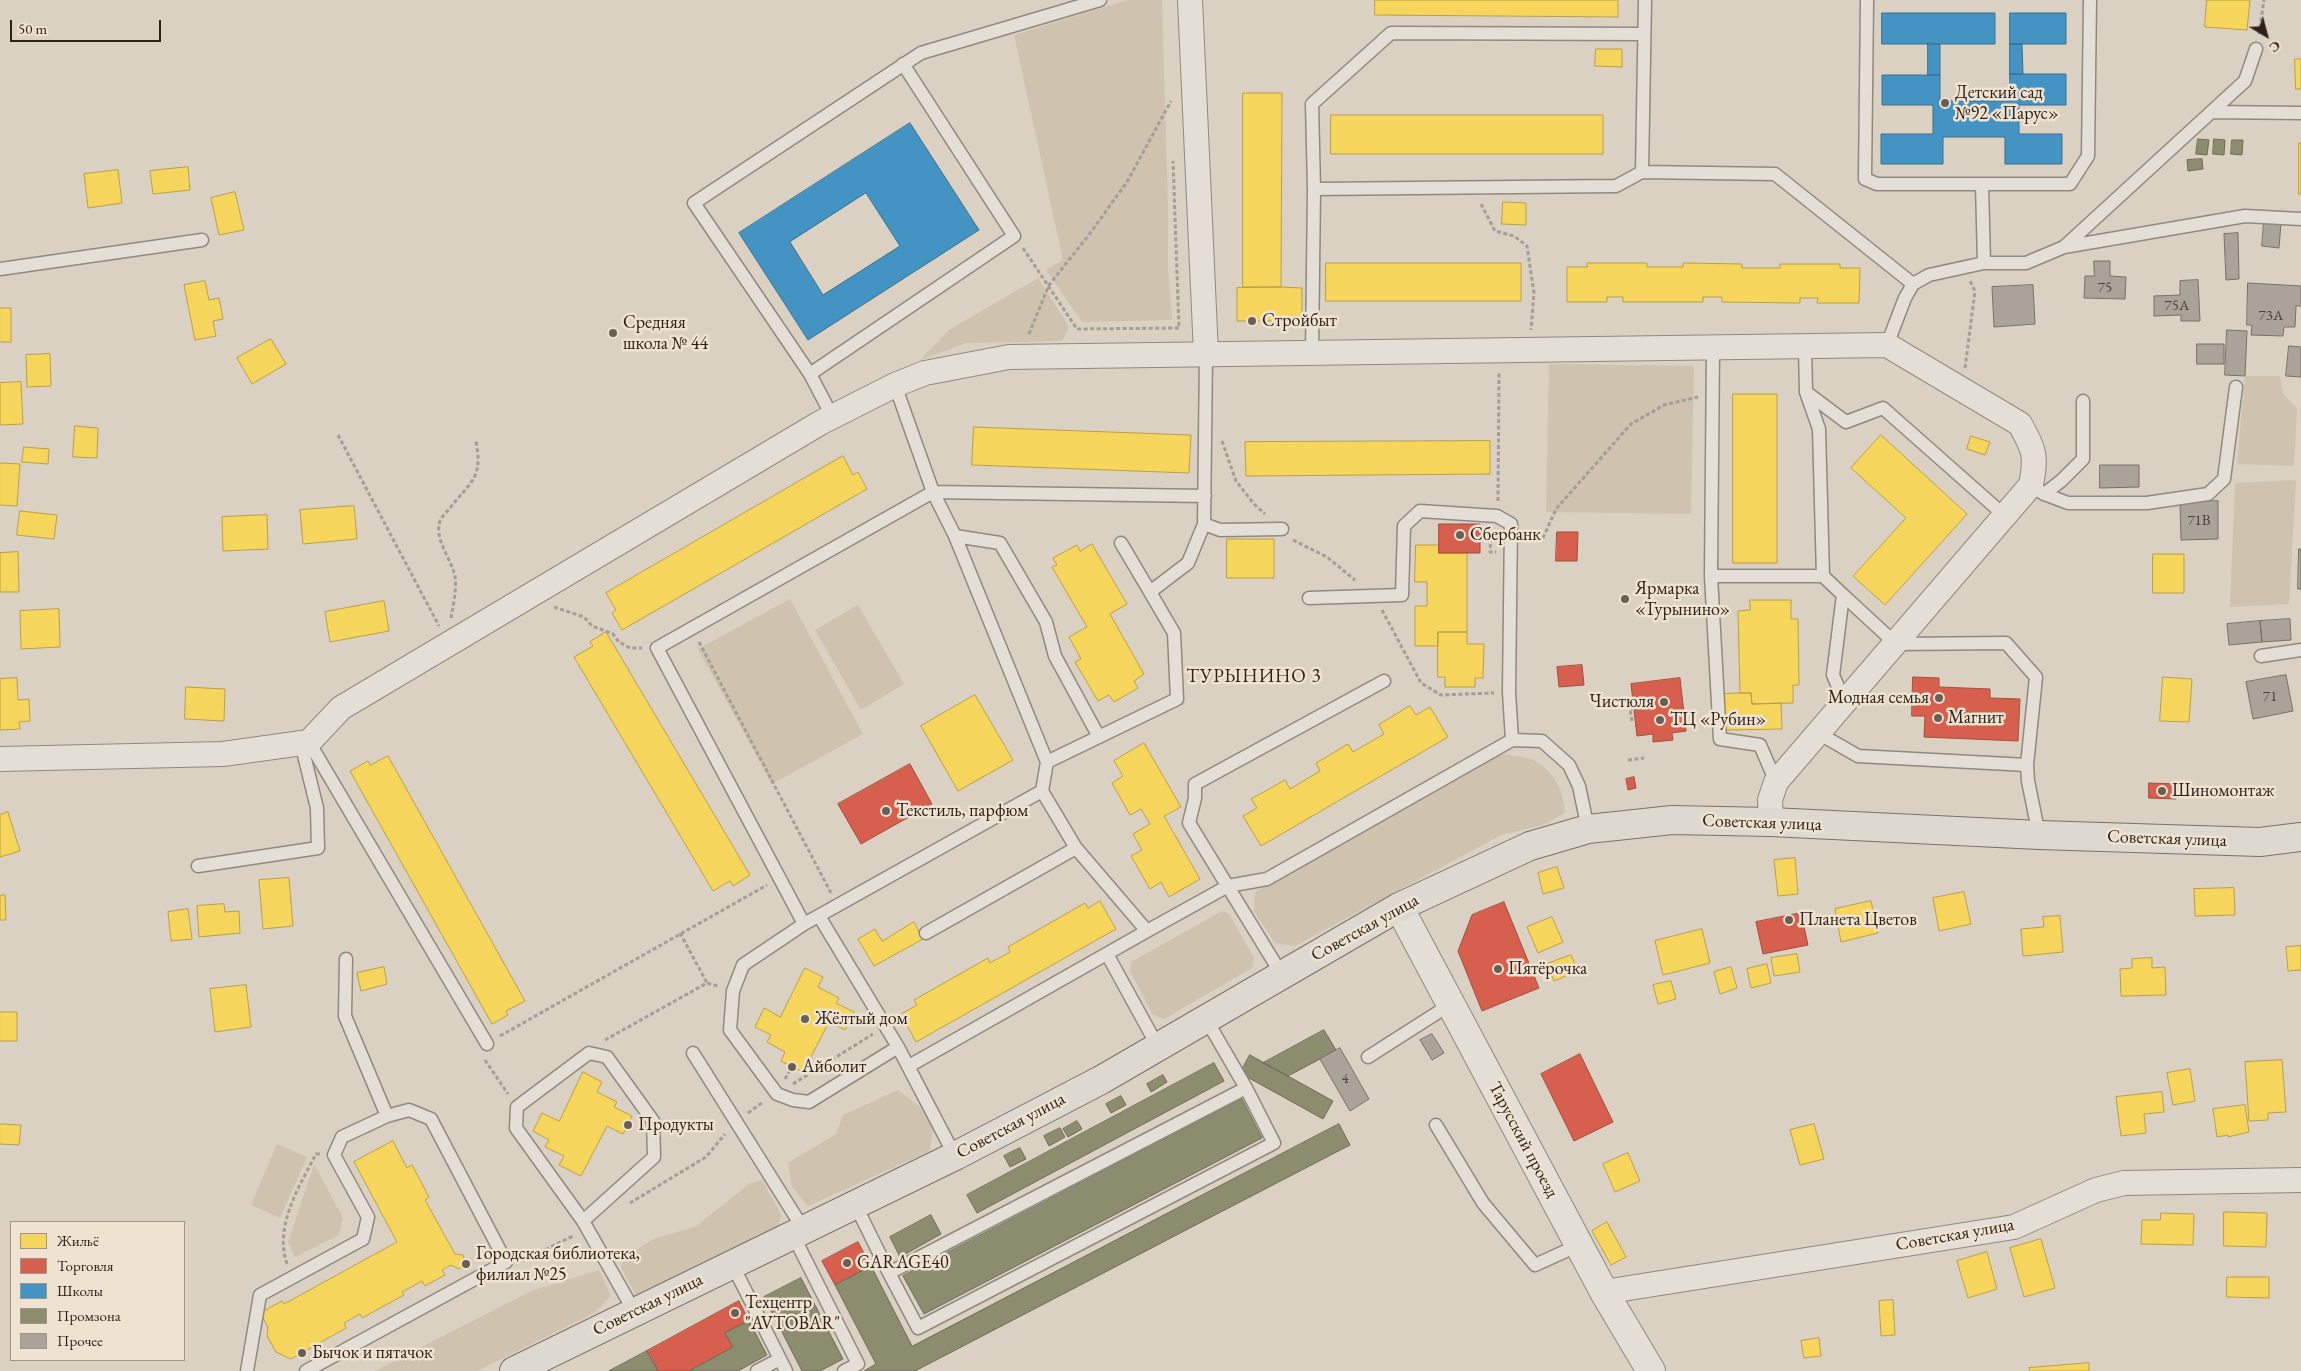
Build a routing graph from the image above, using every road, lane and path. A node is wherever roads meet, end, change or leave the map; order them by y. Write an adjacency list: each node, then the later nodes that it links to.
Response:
1 (1100, 0): 9 (lane)
2 (1190, 0): 36 (street)
3 (1645, 0): 7 (lane)
4 (1867, 0): 17 (lane)
5 (2090, 0): 17 (lane)
6 (2264, 0): 8 (path)
7 (1644, 34): 16 (lane); 19 (lane)
8 (2256, 49): 13 (lane)
9 (903, 64): 21 (lane); 37 (lane)
10 (1172, 92): 11 (path)
11 (1171, 102): 12 (path); 28 (path)
12 (1172, 111)
13 (2211, 112): 14 (lane); 23 (lane)
14 (2301, 113)
15 (1173, 151): 28 (path)
16 (1642, 172): 18 (lane); 27 (lane)
17 (1982, 184): 24 (lane)
18 (1484, 186): 19 (lane); 34 (path)
19 (1314, 189): 35 (lane)
20 (2301, 218): 23 (lane)
21 (1014, 236): 28 (path); 37 (lane)
22 (202, 240): 26 (lane)
23 (2064, 247): 24 (lane)
24 (1984, 263): 25 (lane)
25 (1962, 268): 27 (lane); 40 (path)
26 (0, 269)
27 (1913, 284): 30 (lane)
28 (1049, 285): 29 (path)
29 (1029, 336)
30 (1887, 345): 31 (street); 40 (street)
31 (1805, 346): 32 (street); 41 (lane)
32 (1713, 348): 34 (street); 42 (lane)
33 (1498, 350): 34 (street); 35 (street); 52 (path)
34 (1526, 350)
35 (1312, 353): 36 (street)
36 (1206, 354): 38 (street); 44 (lane)
37 (810, 374): 45 (lane)
38 (895, 385): 45 (street); 49 (lane)
39 (2236, 387): 48 (lane)
40 (1962, 389): 48 (street)
41 (1806, 392): 51 (lane); 59 (lane)
42 (1714, 394): 56 (path); 58 (lane)
43 (2083, 401): 48 (lane)
44 (1206, 408): 50 (lane); 54 (path)
45 (832, 416): 61 (street)
46 (338, 435): 66 (path)
47 (476, 441): 66 (path)
48 (2038, 489): 51 (street)
49 (933, 492): 50 (lane); 55 (lane); 65 (lane)
50 (1205, 496): 53 (lane)
51 (2004, 515): 67 (street)
52 (1497, 516): 63 (lane); 72 (lane)
53 (1204, 524): 54 (lane); 60 (lane)
54 (1282, 528): 63 (path)
55 (955, 536): 77 (lane); 83 (lane)
56 (1544, 538)
57 (1121, 543): 60 (lane)
58 (1711, 576): 59 (lane); 85 (lane)
59 (1823, 576): 62 (lane)
60 (1150, 592): 77 (lane)
61 (532, 594): 66 (street); 68 (path)
62 (1843, 595): 67 (lane); 73 (lane)
63 (1374, 596): 64 (lane); 72 (path)
64 (1309, 598)
65 (691, 628): 68 (lane); 95 (path)
66 (448, 644): 79 (street)
67 (1896, 644): 73 (street); 84 (lane)
68 (656, 648): 93 (lane)
69 (2301, 650): 70 (lane)
70 (2261, 656)
71 (1384, 681): 94 (lane)
72 (1509, 692): 78 (lane)
73 (1845, 703): 76 (street)
74 (1634, 708): 75 (path)
75 (1632, 721)
76 (1818, 733): 84 (lane); 85 (street)
77 (1098, 737): 83 (lane)
78 (1512, 740): 88 (lane); 94 (lane)
79 (305, 743): 81 (street); 92 (lane); 110 (lane)
80 (1644, 758): 82 (path)
81 (0, 760)
82 (1628, 760)
83 (1047, 762): 86 (lane)
84 (2027, 764): 89 (lane)
85 (1776, 782): 87 (street)
86 (1042, 791): 91 (lane); 95 (lane)
87 (1771, 822): 88 (main road, Советская улица); 89 (main road, Советская улица)
88 (1588, 829): 96 (main road, Советская улица)
89 (2039, 835): 90 (main road, Советская улица)
90 (2301, 837)
91 (1076, 848): 99 (lane); 101 (lane)
92 (198, 866)
93 (778, 878): 98 (lane); 100 (path)
94 (1228, 886): 99 (lane); 104 (lane)
95 (837, 906): 97 (lane)
96 (1399, 907): 104 (main road, Советская улица); 107 (street, Тарусский проезд)
97 (820, 916): 98 (lane); 109 (lane)
98 (804, 924): 106 (lane)
99 (1147, 932): 102 (lane)
100 (680, 933): 105 (path); 110 (path)
101 (926, 933)
102 (1106, 954): 112 (lane); 117 (lane)
103 (346, 959): 121 (lane)
104 (1282, 975): 108 (main road, Советская улица)
105 (707, 983): 106 (path); 113 (path)
106 (733, 991): 119 (lane)
107 (1451, 1004): 115 (lane); 131 (street, Тарусский проезд)
108 (1206, 1019): 112 (main road, Советская улица); 118 (lane)
109 (886, 1026): 111 (lane); 119 (path)
110 (487, 1044): 120 (path)
111 (898, 1047): 117 (lane); 119 (lane)
112 (1158, 1047): 125 (main road, Советская улица)
113 (589, 1053): 120 (lane); 129 (lane)
114 (693, 1053): 122 (lane)
115 (1368, 1057)
116 (792, 1066): 119 (path)
117 (909, 1066): 125 (lane)
118 (1246, 1088): 134 (lane); 134 (lane)
119 (777, 1094): 122 (path)
120 (516, 1107): 129 (lane)
121 (387, 1116): 124 (lane); 140 (lane)
122 (735, 1122): 128 (path); 130 (lane)
123 (1436, 1125): 131 (lane)
124 (334, 1155): 135 (path); 135 (lane)
125 (955, 1156): 127 (main road, Советская улица)
126 (2301, 1180): 136 (street, Советская улица)
127 (855, 1204): 130 (main road, Советская улица); 134 (lane)
128 (621, 1208)
129 (585, 1225): 132 (path); 137 (lane)
130 (799, 1232): 133 (main road, Советская улица); 144 (lane)
131 (1579, 1245): 136 (street, Тарусский проезд)
132 (531, 1256)
133 (732, 1264): 137 (main road, Советская улица); 138 (lane)
134 (889, 1273)
135 (292, 1279): 139 (lane)
136 (1604, 1292): 145 (street, Тарусский проезд)
137 (634, 1311): 141 (main road, Советская улица)
138 (780, 1359): 142 (lane); 143 (lane)
139 (247, 1371)
140 (306, 1371)
141 (514, 1371)
142 (757, 1371)
143 (786, 1371)
144 (844, 1371)
145 (1651, 1371)

